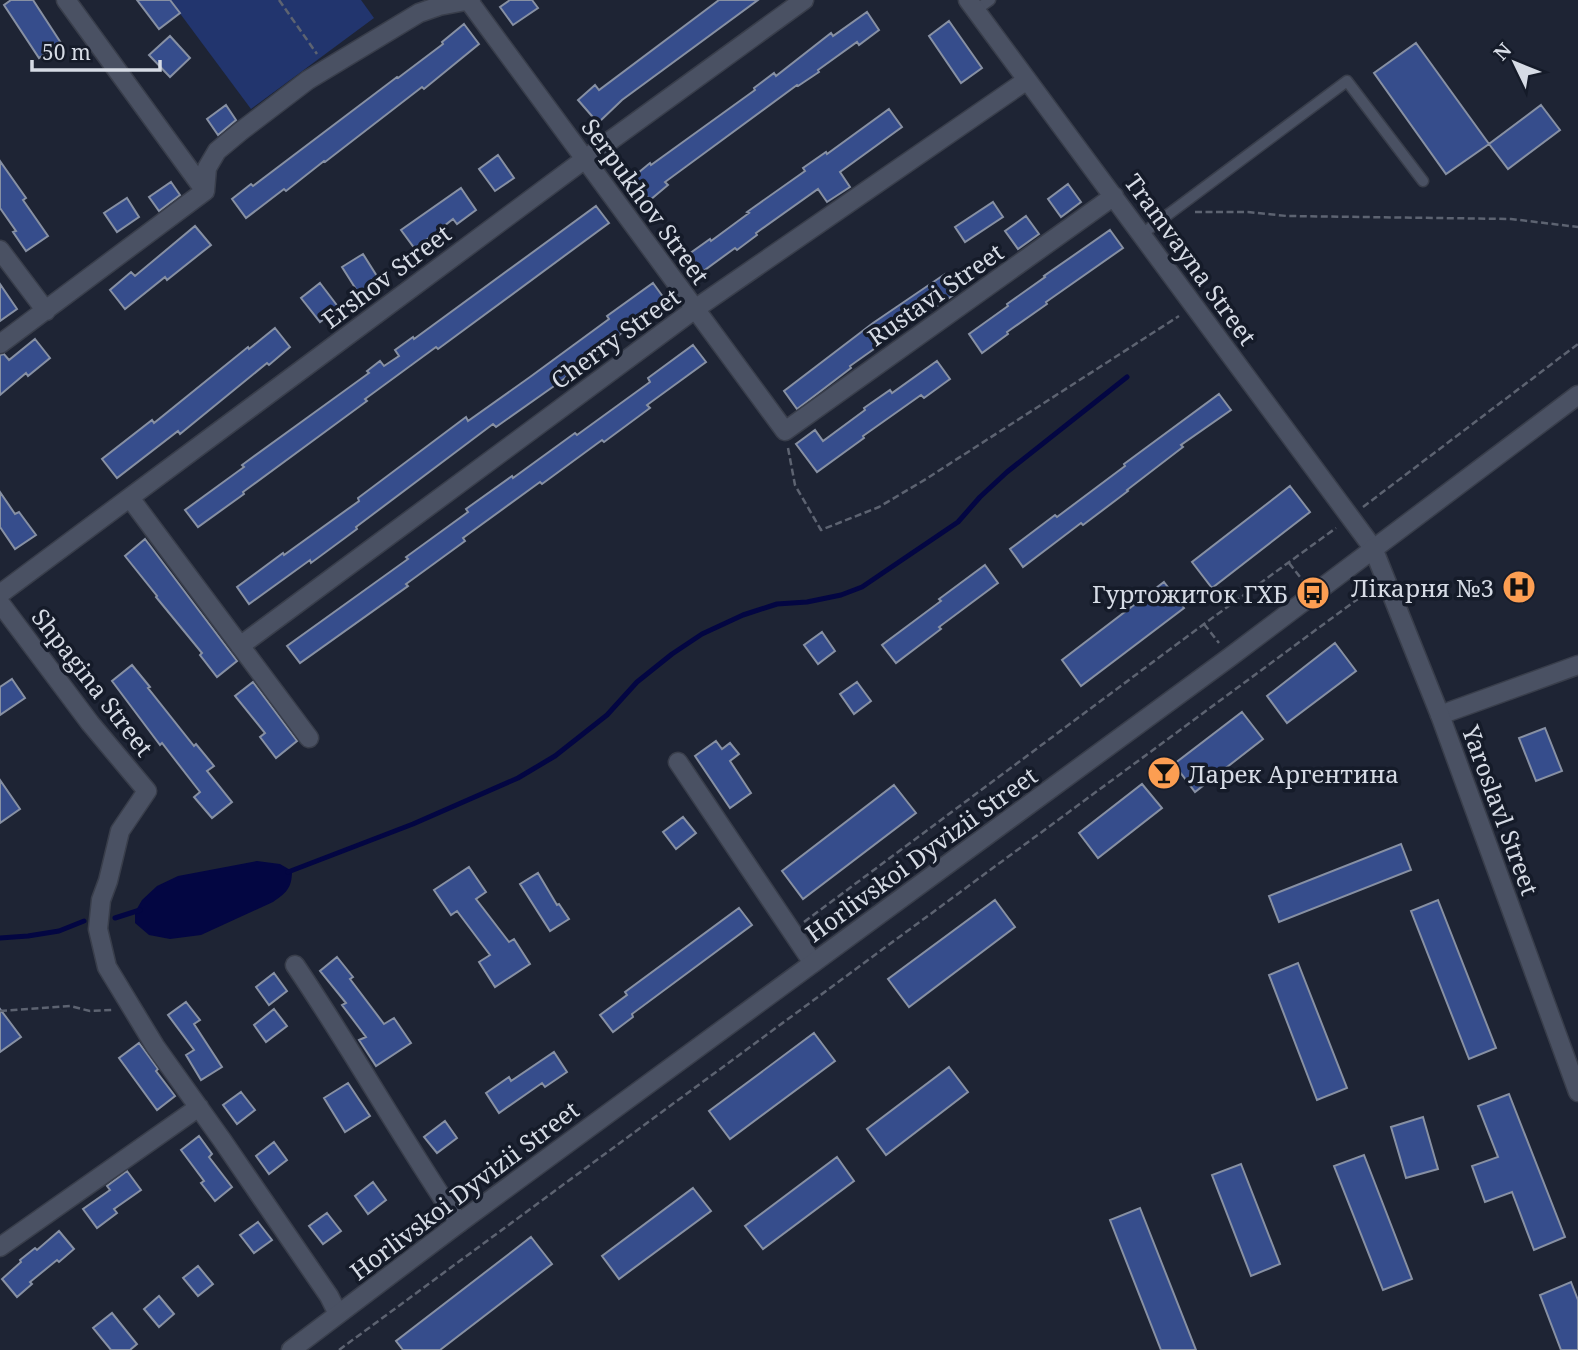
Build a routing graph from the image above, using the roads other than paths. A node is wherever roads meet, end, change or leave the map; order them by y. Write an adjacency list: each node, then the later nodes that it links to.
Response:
1 (65, 0): 8 (street)
2 (470, 0): 6 (street, Serpukhov Street); 8 (street)
3 (804, 0): 6 (street, Ershov Street)
4 (978, 3): 5 (street, Tramvayna Street)
5 (1027, 80): 9 (street, Tramvayna Street); 12 (street, Cherry Street)
6 (585, 159): 12 (street, Serpukhov Street); 17 (street, Ershov Street)
7 (1423, 181): 10 (lane)
8 (205, 191): 13 (street)
9 (1114, 197): 10 (street, Tramvayna Street); 16 (street, Rustavi Street)
10 (1142, 234): 18 (street, Tramvayna Street)
11 (0, 250): 13 (street)
12 (695, 309): 16 (street, Serpukhov Street); 21 (street, Cherry Street)
13 (46, 311): 14 (street)
14 (0, 344)
15 (1578, 395): 18 (street, Horlivskoi Dyvizii Street)
16 (785, 430)
17 (130, 498): 19 (street, Ershov Street); 21 (street)
18 (1373, 548): 23 (street, Yaroslavl Street); 26 (street, Horlivskoi Dyvizii Street)
19 (0, 594)
20 (0, 603): 29 (street, Shpagina Street)
21 (240, 646): 24 (street)
22 (1578, 664): 23 (street)
23 (1440, 715): 28 (street, Yaroslavl Street)
24 (309, 738)
25 (678, 762): 26 (street)
26 (813, 963): 30 (street, Horlivskoi Dyvizii Street)
27 (295, 965): 30 (street)
28 (1578, 1092)
29 (198, 1107): 31 (street); 32 (street)
30 (459, 1223): 32 (street, Horlivskoi Dyvizii Street)
31 (0, 1247)
32 (338, 1314): 33 (street, Horlivskoi Dyvizii Street)
33 (291, 1350)

